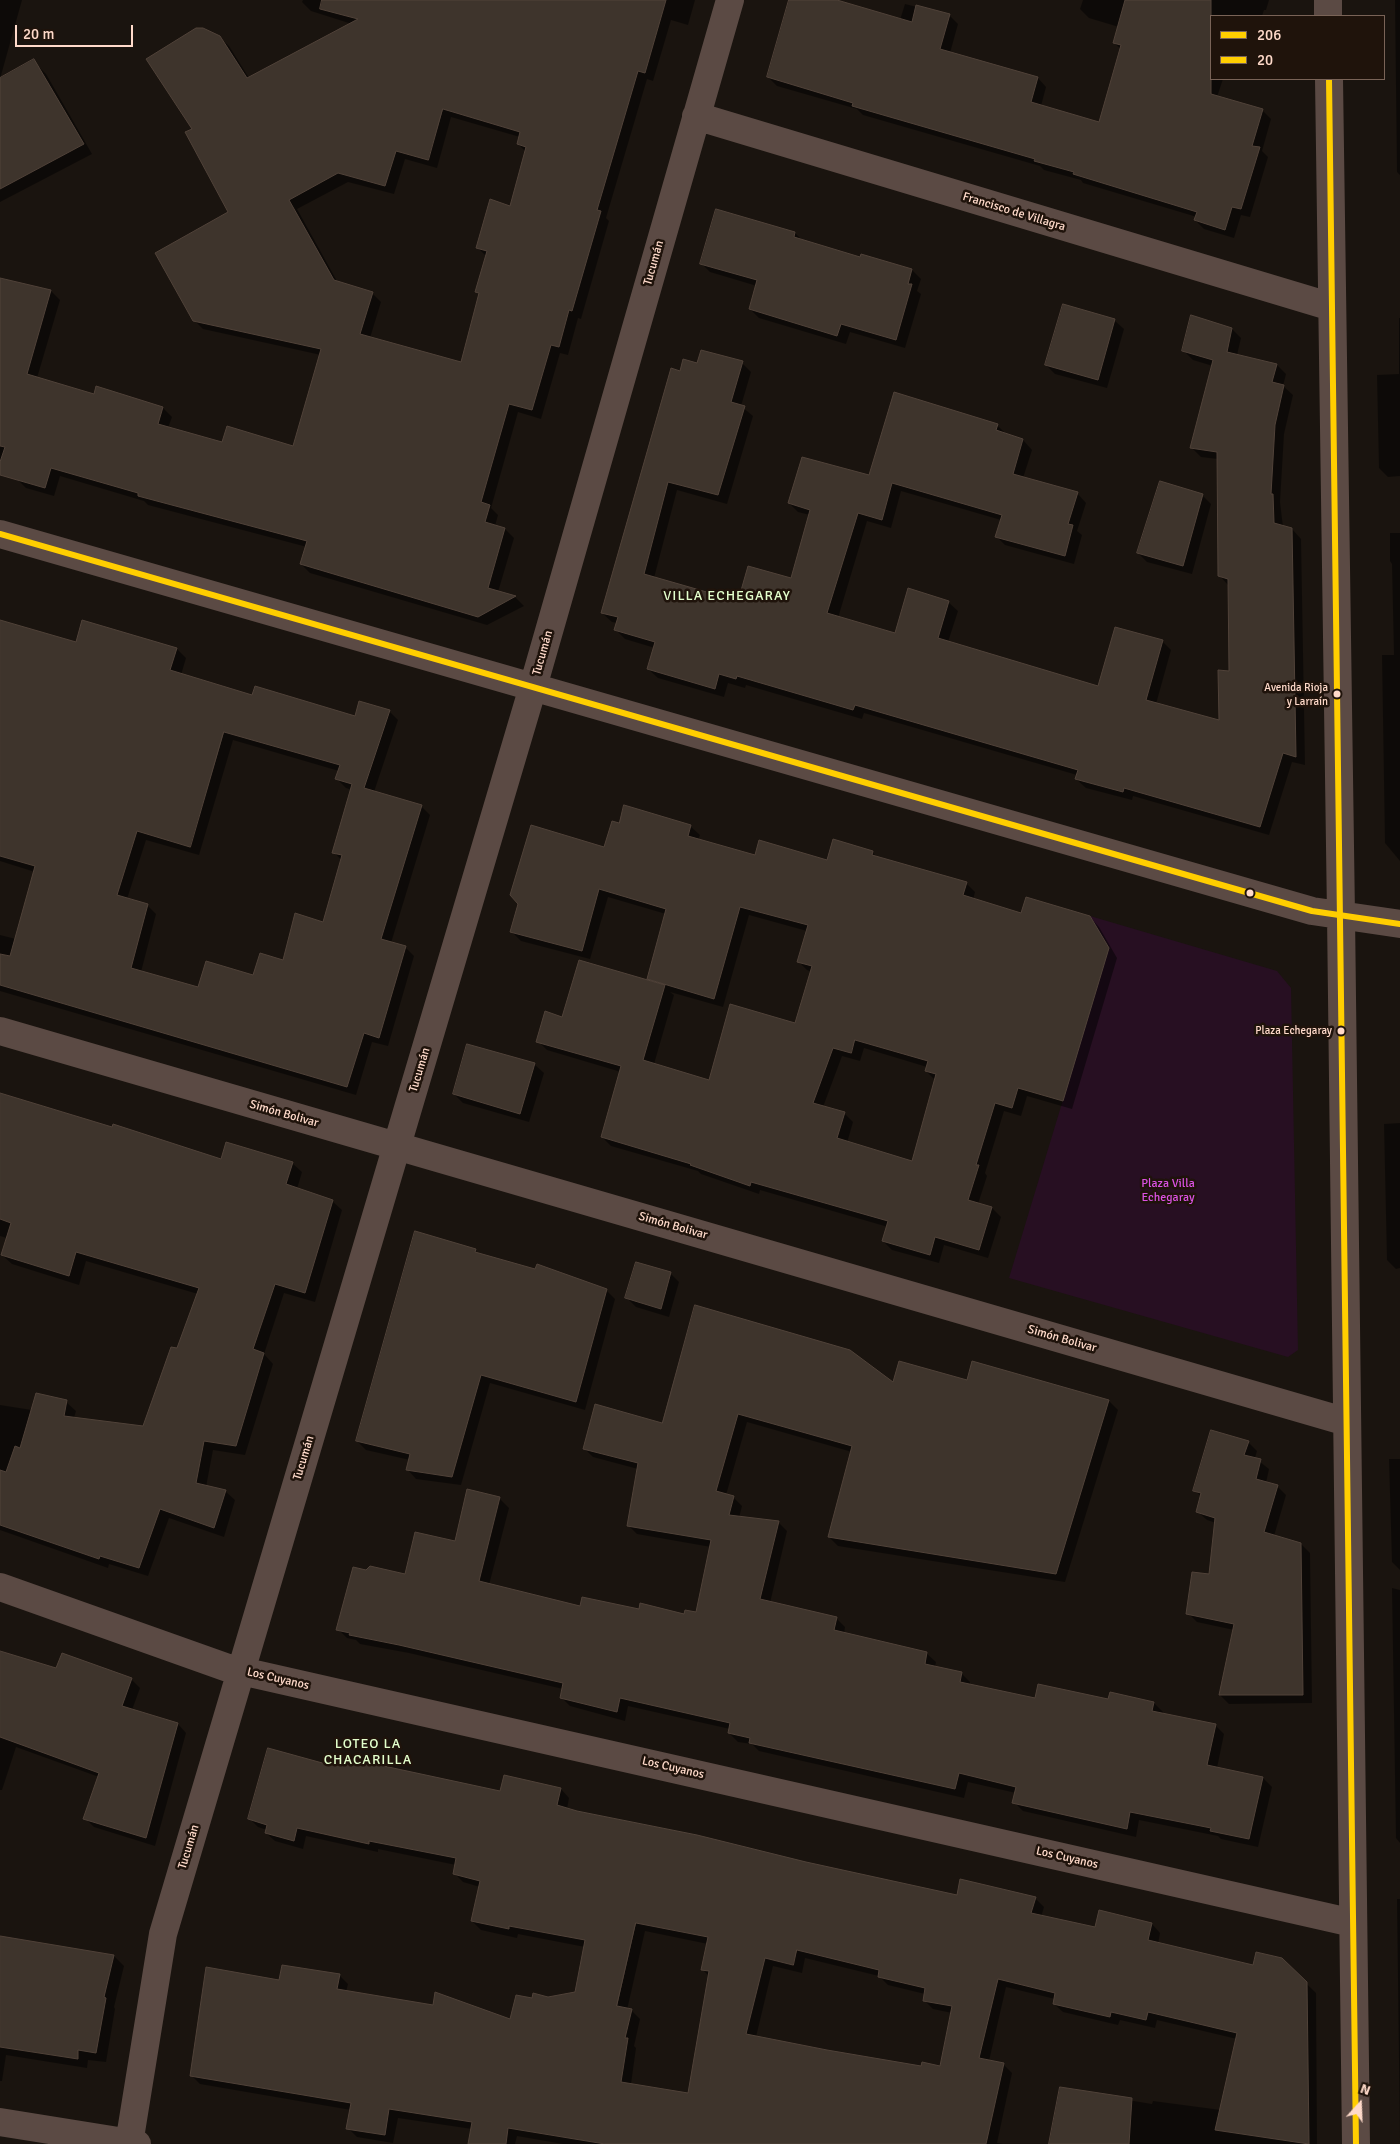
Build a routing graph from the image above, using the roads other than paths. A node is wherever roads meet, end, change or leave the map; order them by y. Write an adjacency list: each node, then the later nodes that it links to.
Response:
1 (730, 0): 5 (street, Tucumán)
2 (1328, 0): 3 (street)
3 (1328, 15)
4 (1329, 80): 6 (street)
5 (696, 116): 6 (street, Francisco de Villagra); 8 (street, Tucumán)
6 (1332, 307): 9 (street)
7 (0, 534): 8 (street)
8 (533, 687): 9 (street); 12 (street, Tucumán)
9 (1341, 916): 10 (street); 13 (street)
10 (1400, 924)
11 (0, 1031): 12 (street, Simón Bolivar)
12 (397, 1146): 13 (street, Simón Bolivar); 15 (street, Tucumán)
13 (1347, 1422): 16 (street)
14 (0, 1587): 15 (street, Los Cuyanos)
15 (242, 1670): 16 (street, Los Cuyanos); 18 (street, Tucumán)
16 (1353, 1923): 19 (street)
17 (0, 2122): 18 (street)
18 (132, 2144)
19 (1356, 2144)

